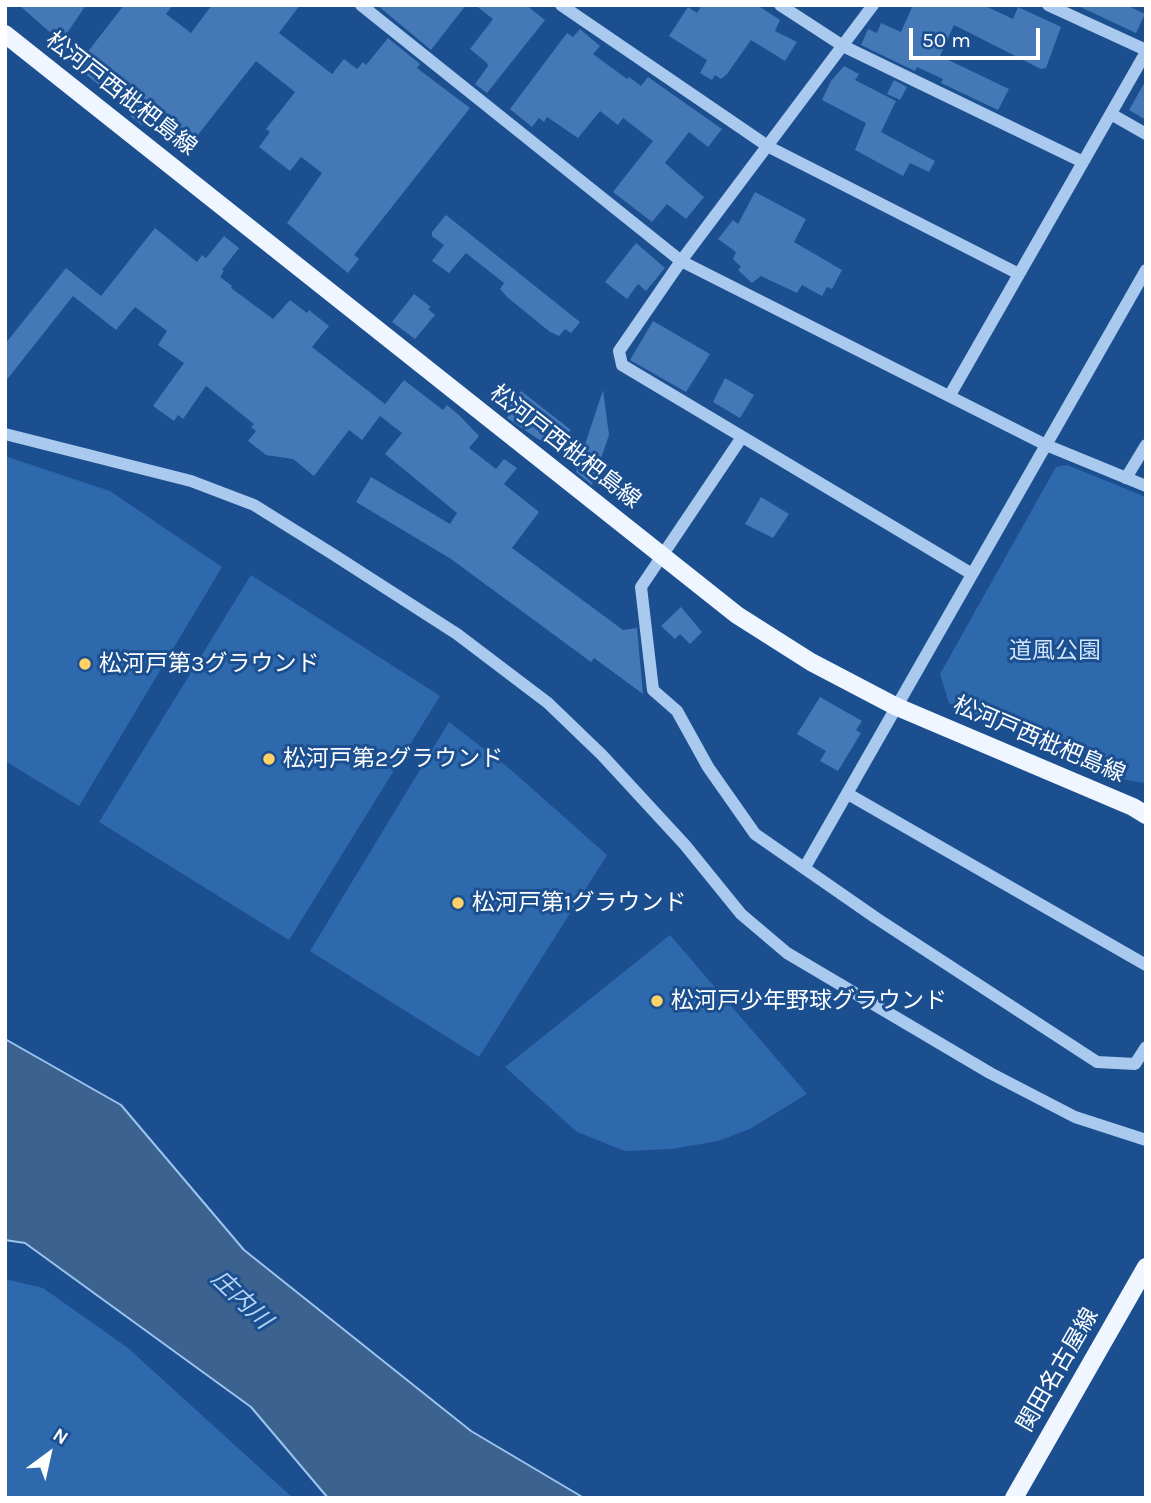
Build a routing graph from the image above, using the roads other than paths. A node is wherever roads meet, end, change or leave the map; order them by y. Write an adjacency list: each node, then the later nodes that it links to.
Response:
1 (361, 5): 13 (street)
2 (561, 5): 11 (street)
3 (780, 5): 7 (street)
4 (873, 5): 7 (street)
5 (1048, 5): 8 (street)
6 (5, 34): 23 (main road, 松河戸西枇杷島線)
7 (843, 46): 11 (street); 12 (street)
8 (1146, 51): 9 (street)
9 (1111, 114): 10 (street); 12 (street)
10 (1146, 134)
11 (769, 147): 13 (street); 15 (street)
12 (1083, 162): 15 (street)
13 (681, 261): 16 (street); 18 (street)
14 (1146, 270): 19 (street)
15 (1017, 274): 16 (street)
16 (950, 395): 19 (street)
17 (5, 434): 31 (street)
18 (742, 437): 23 (street); 24 (street)
19 (1046, 445): 21 (street); 24 (street)
20 (1146, 445): 21 (street)
21 (1126, 478): 22 (street)
22 (1146, 486)
23 (663, 555): 25 (main road, 松河戸西枇杷島線); 28 (street)
24 (972, 574): 25 (street)
25 (895, 706): 26 (street); 27 (main road, 松河戸西枇杷島線)
26 (848, 794): 28 (street); 29 (street)
27 (1144, 811)
28 (806, 867): 30 (street)
29 (1146, 965)
30 (1146, 1047)
31 (1146, 1140)
32 (1146, 1267): 33 (main road, 関田名古屋線)
33 (1014, 1498)

